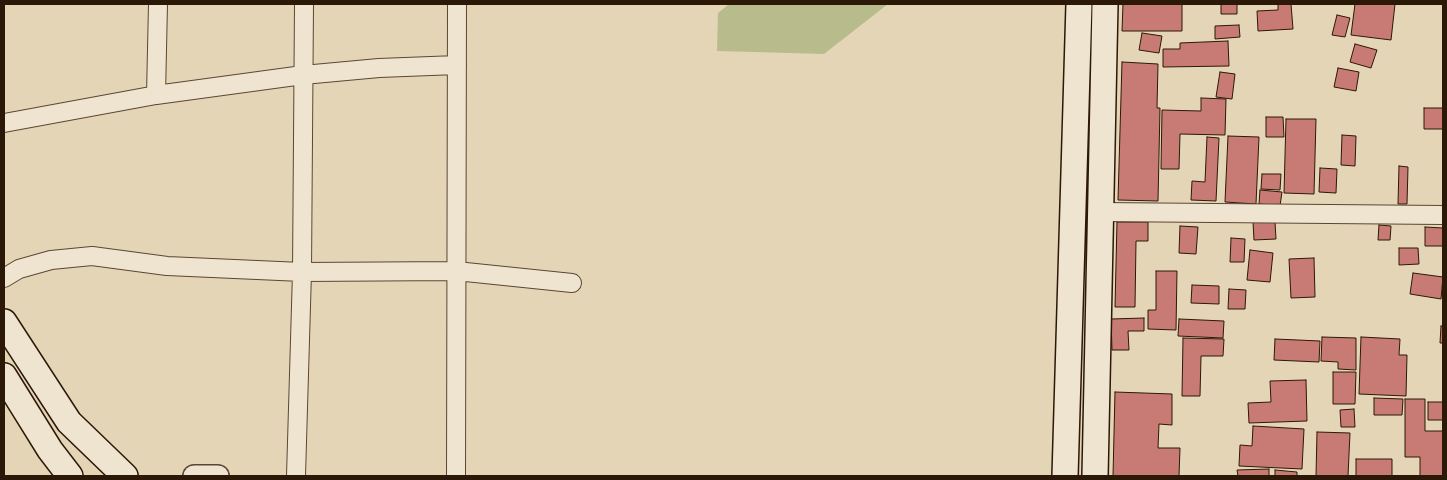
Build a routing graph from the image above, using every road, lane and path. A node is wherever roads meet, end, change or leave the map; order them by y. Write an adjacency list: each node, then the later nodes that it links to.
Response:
1 (158, 4): 8 (street)
2 (304, 4): 7 (street)
3 (457, 4): 6 (street)
4 (1078, 4): 24 (main road)
5 (1105, 4): 10 (main road)
6 (457, 65): 7 (street); 12 (street)
7 (303, 75): 8 (street); 13 (street)
8 (156, 95): 9 (street)
9 (4, 123)
10 (1101, 212): 11 (street); 25 (main road)
11 (1443, 215)
12 (456, 271): 13 (street); 15 (street); 23 (street)
13 (302, 272): 14 (street); 22 (street)
14 (4, 278)
15 (572, 283)
16 (4, 322): 19 (main road)
17 (4, 376): 18 (main road)
18 (68, 475)
19 (124, 476)
20 (194, 476): 21 (street)
21 (218, 476)
22 (296, 476)
23 (456, 476)
24 (1065, 476)
25 (1095, 476)

